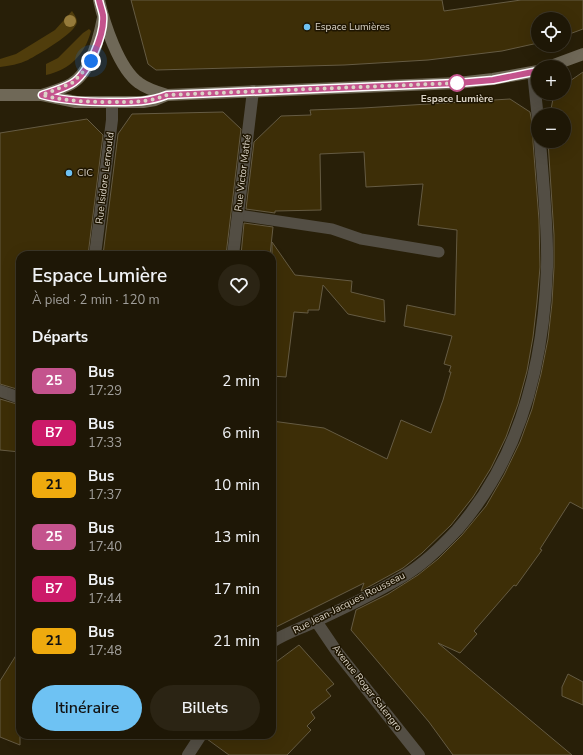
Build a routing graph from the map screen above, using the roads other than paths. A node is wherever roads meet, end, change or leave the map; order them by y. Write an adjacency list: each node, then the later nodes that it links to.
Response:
1 (99, 0): 2 (main road)
2 (103, 16): 8 (main road); 9 (main road)
3 (583, 54): 4 (main road)
4 (567, 60)
5 (531, 73): 6 (main road)
6 (253, 91): 9 (main road); 12 (street, Rue Victor Mathé)
7 (0, 95): 8 (main road)
8 (42, 95): 10 (main road)
9 (167, 95): 10 (main road)
10 (112, 102): 13 (street, Rue Isidore Lernould)
11 (541, 148): 18 (street, Rue Jean-Jacques Rousseau)
12 (238, 215): 14 (street, Rue Victor Mathé); 15 (lane)
13 (96, 251)
14 (233, 251)
15 (439, 252)
16 (0, 391): 17 (street)
17 (16, 397)
18 (316, 621): 19 (street, Rue Jean-Jacques Rousseau); 22 (street, Avenue Roger Salengro)
19 (276, 640)
20 (198, 739): 21 (street)
21 (188, 755)
22 (419, 755)

